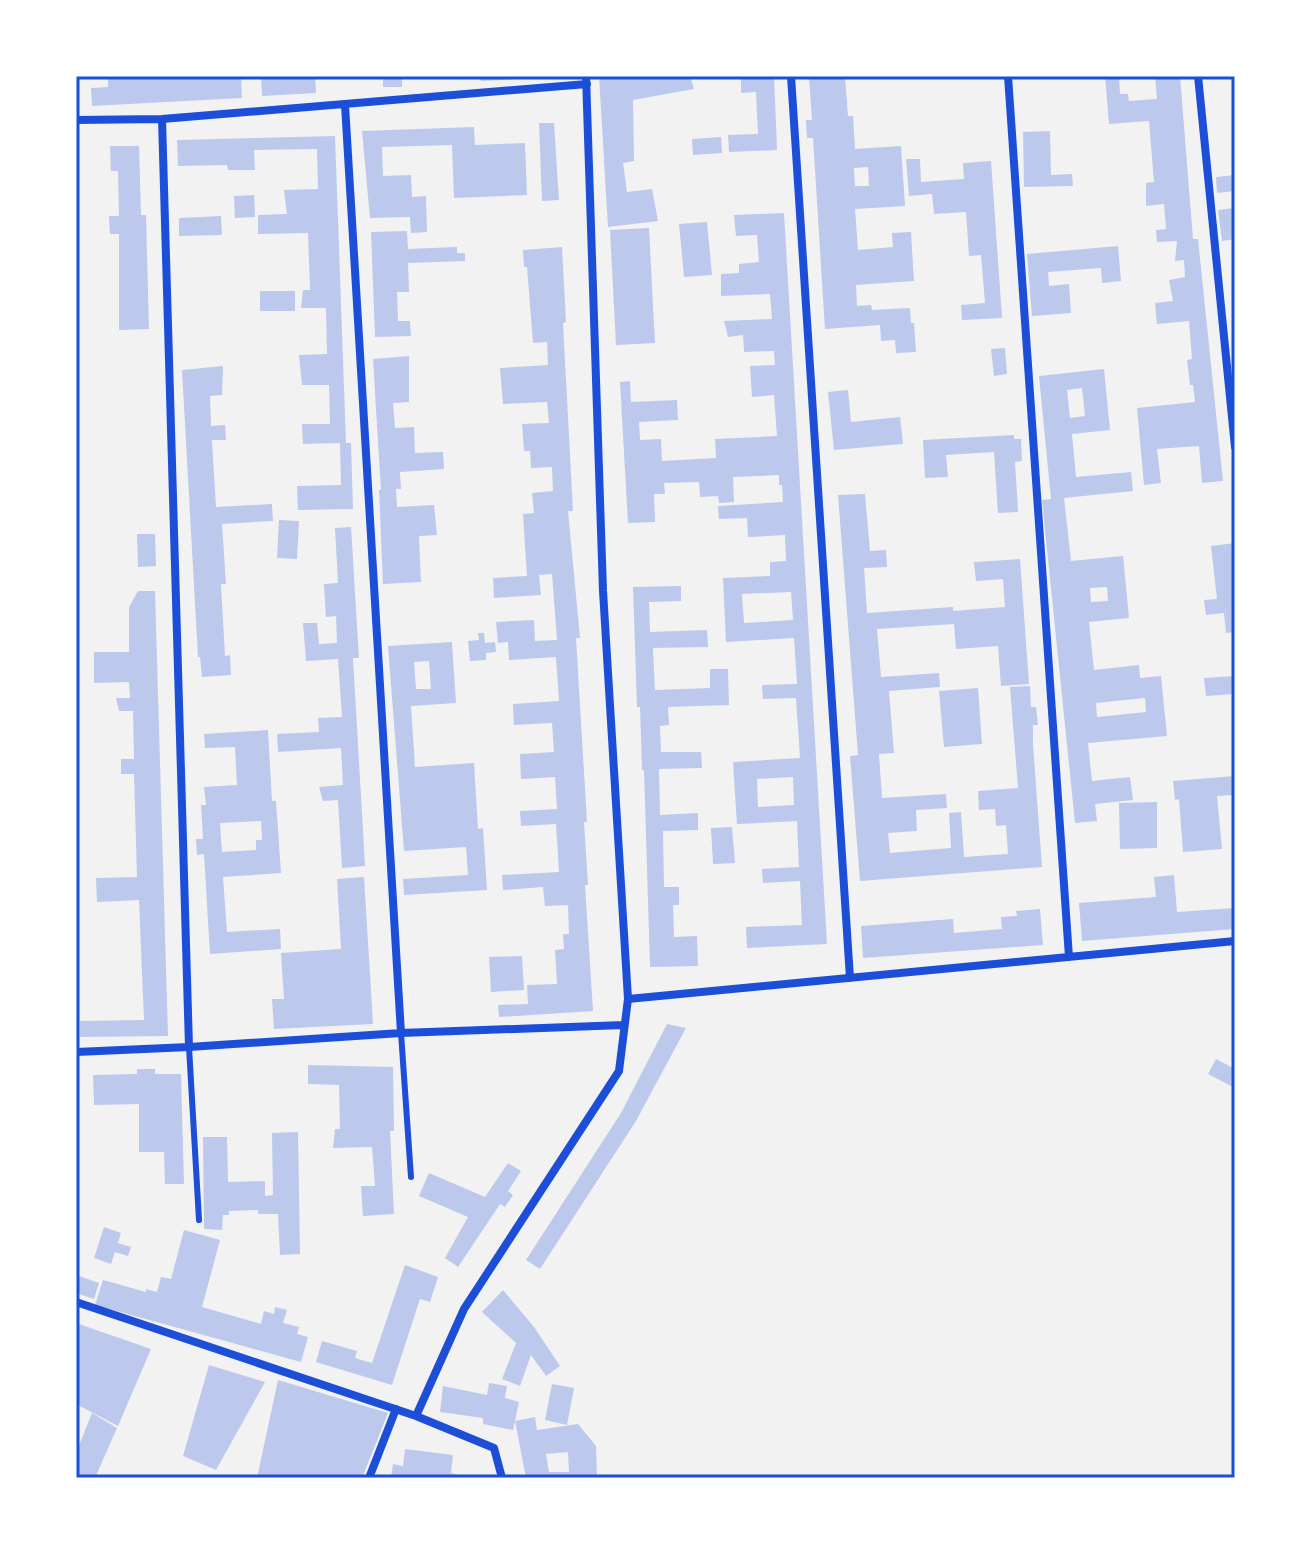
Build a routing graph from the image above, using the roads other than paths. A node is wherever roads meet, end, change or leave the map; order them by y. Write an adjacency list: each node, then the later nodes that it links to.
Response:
1 (791, 76): 11 (street)
2 (1008, 76): 10 (street)
3 (1198, 76): 8 (street)
4 (586, 80): 5 (street); 12 (street)
5 (345, 105): 6 (street); 14 (street)
6 (162, 119): 7 (street); 15 (street)
7 (76, 120)
8 (1235, 447)
9 (1235, 941): 10 (street)
10 (1069, 957): 11 (street)
11 (850, 978): 12 (street)
12 (628, 999): 13 (street)
13 (624, 1025): 14 (street); 21 (street)
14 (401, 1033): 15 (street); 17 (lane)
15 (189, 1047): 16 (street); 18 (lane)
16 (76, 1052)
17 (411, 1177)
18 (199, 1220)
19 (76, 1302): 20 (street)
20 (396, 1409): 21 (street); 22 (street)
21 (416, 1416): 23 (street)
22 (369, 1478)
23 (502, 1478)

